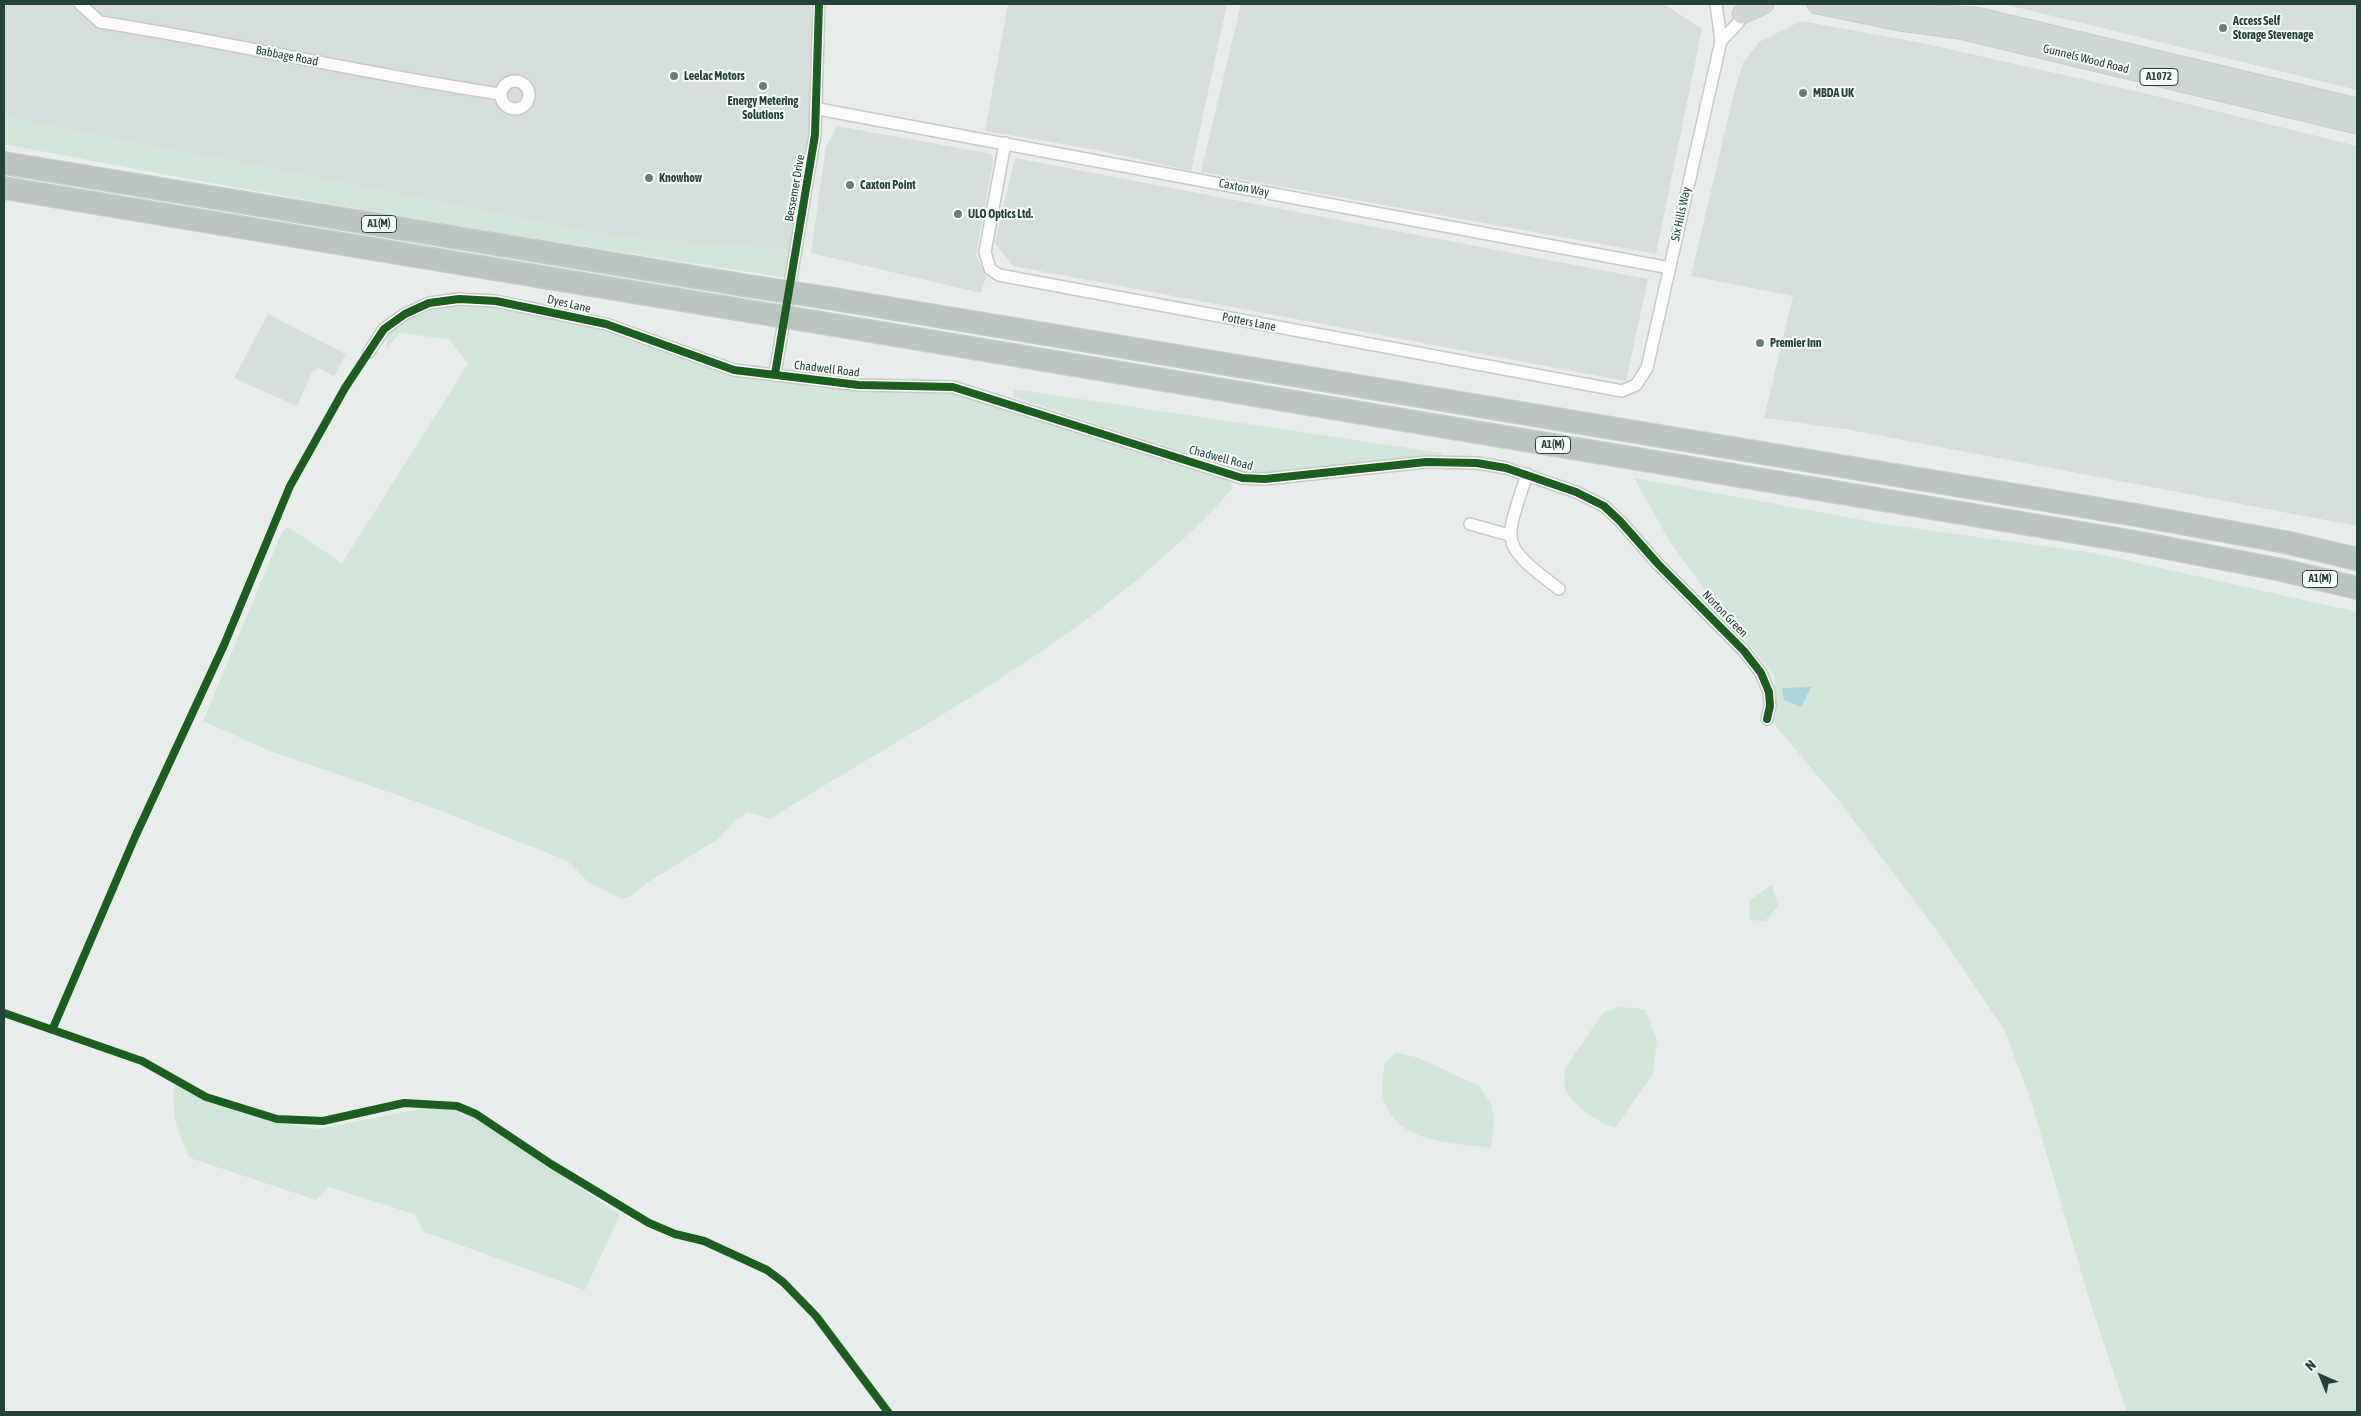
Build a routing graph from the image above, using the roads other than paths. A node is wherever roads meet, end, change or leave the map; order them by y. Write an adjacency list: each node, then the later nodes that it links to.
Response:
1 (80, 4): 11 (street, Babbage Road)
2 (819, 4): 13 (street, Bessemer Drive)
3 (1716, 4): 10 (street, Six Hills Way)
4 (1764, 4): 7 (main road)
5 (1817, 4): 9 (main road, Gunnels Wood Road / A1072)
6 (1884, 4): 8 (main road, Gunnels Wood Road / A1072)
7 (1744, 9): 10 (street)
8 (1936, 9): 9 (main road, Gunnels Wood Road / A1072); 12 (main road, Gunnels Wood Road / A1072)
9 (1960, 29): 14 (main road, Gunnels Wood Road / A1072)
10 (1721, 41): 18 (street, Six Hills Way)
11 (500, 94)
12 (2357, 108)
13 (818, 109): 15 (street, Caxton Way); 20 (street, Bessemer Drive)
14 (2357, 124)
15 (1005, 143): 18 (street, Caxton Way); 21 (street, Potters Lane)
16 (4, 163): 26 (highway, A1(M), bridge)
17 (4, 188): 27 (highway, A1(M), bridge)
18 (1670, 268): 21 (street, Six Hills Way)
19 (369, 352): 20 (street, Dyes Lane)
20 (775, 374): 22 (street, Chadwell Road)
21 (1636, 385)
22 (1527, 474): 24 (street); 25 (street, Chadwell Road)
23 (1470, 524): 24 (street)
24 (1509, 535): 28 (street)
25 (1645, 549): 29 (street, Norton Green)
26 (2357, 559)
27 (2357, 588)
28 (1558, 589)
29 (1767, 719)

